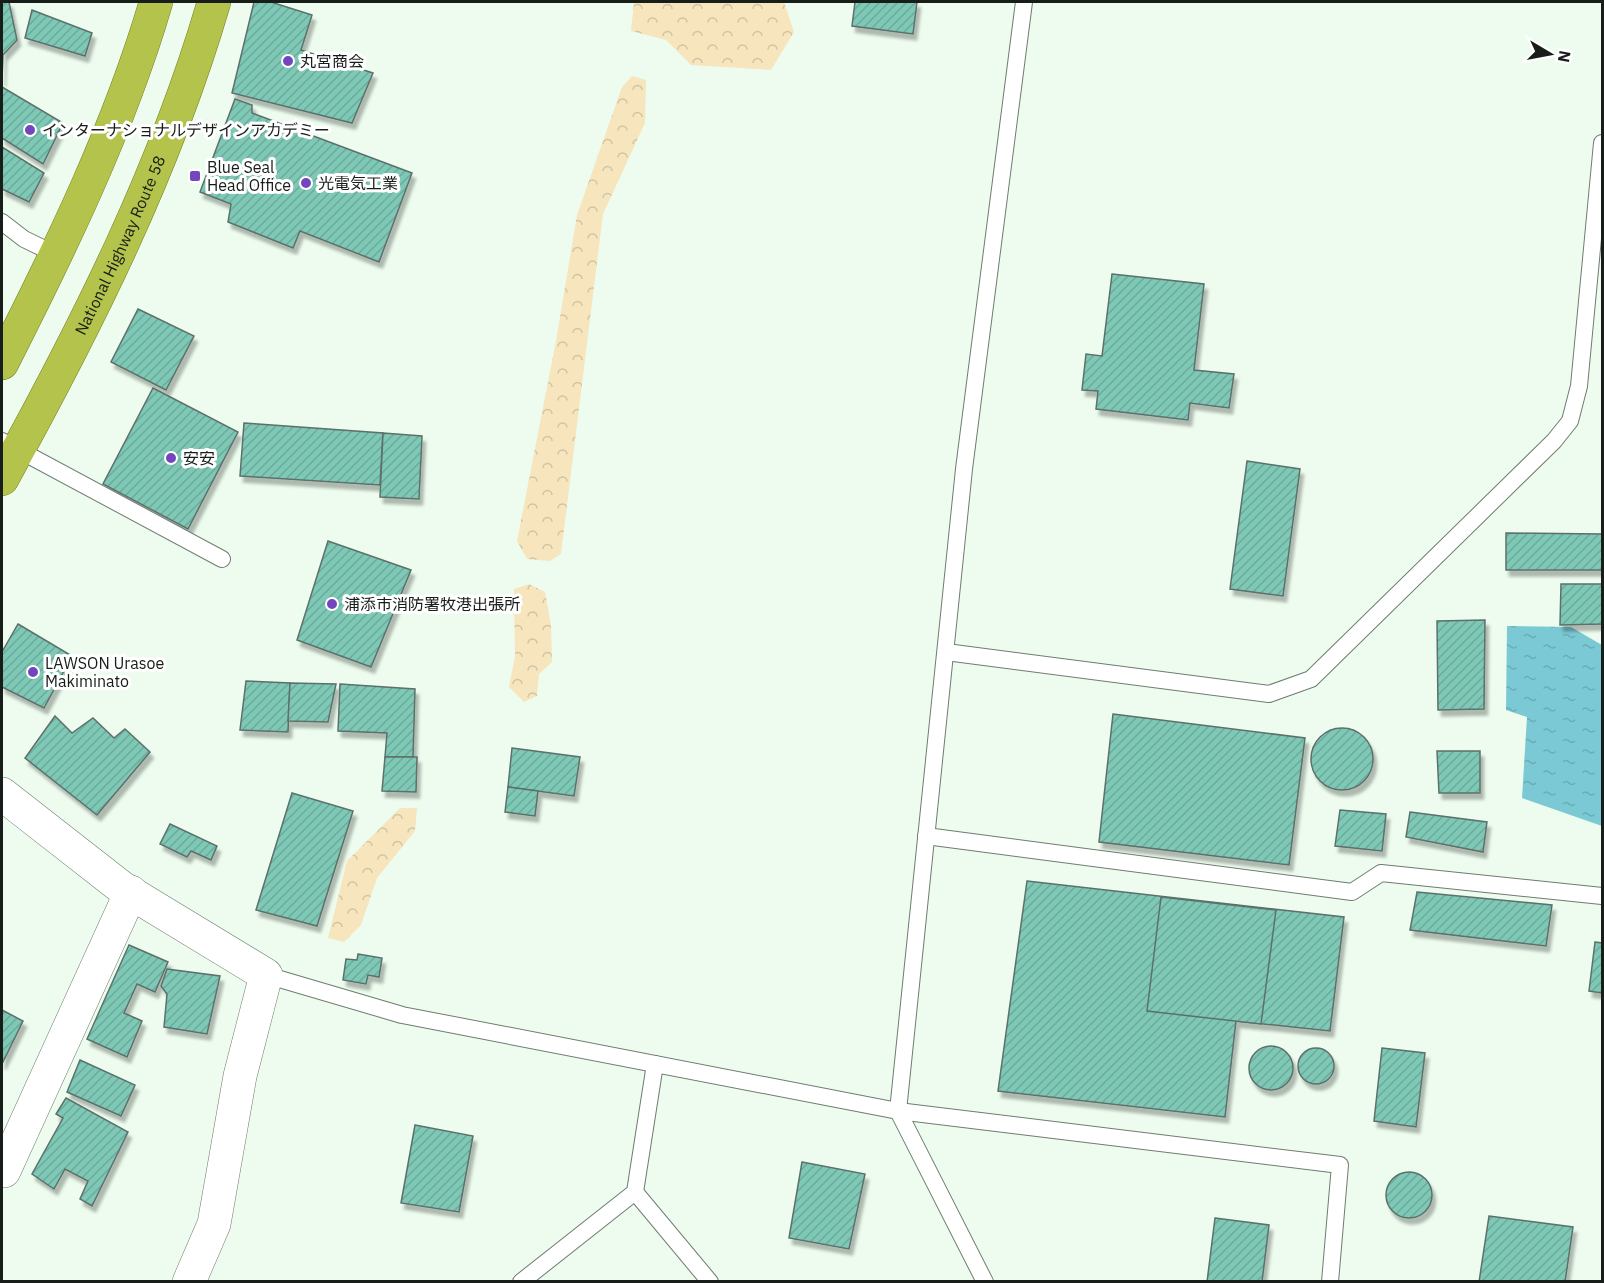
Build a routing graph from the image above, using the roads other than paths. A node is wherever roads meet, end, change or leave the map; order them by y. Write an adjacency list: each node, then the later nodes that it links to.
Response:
1 (156, 2): 6 (highway)
2 (214, 2): 8 (highway, National Highway Route 58)
3 (1024, 2): 11 (lane)
4 (1602, 143): 11 (lane)
5 (2, 222): 6 (lane)
6 (57, 255): 7 (highway)
7 (2, 363)
8 (9, 445): 9 (highway, National Highway Route 58); 10 (lane)
9 (2, 479)
10 (222, 559)
11 (946, 652): 13 (lane)
12 (2, 794): 14 (street)
13 (926, 836): 15 (lane); 18 (lane)
14 (131, 892): 16 (street); 19 (street)
15 (1602, 896)
16 (266, 975): 17 (lane); 21 (street)
17 (655, 1064): 18 (lane); 20 (lane)
18 (898, 1111): 24 (lane); 25 (lane)
19 (4, 1171)
20 (635, 1192): 22 (lane); 23 (lane)
21 (189, 1281)
22 (521, 1281)
23 (710, 1281)
24 (986, 1281)
25 (1330, 1281)

